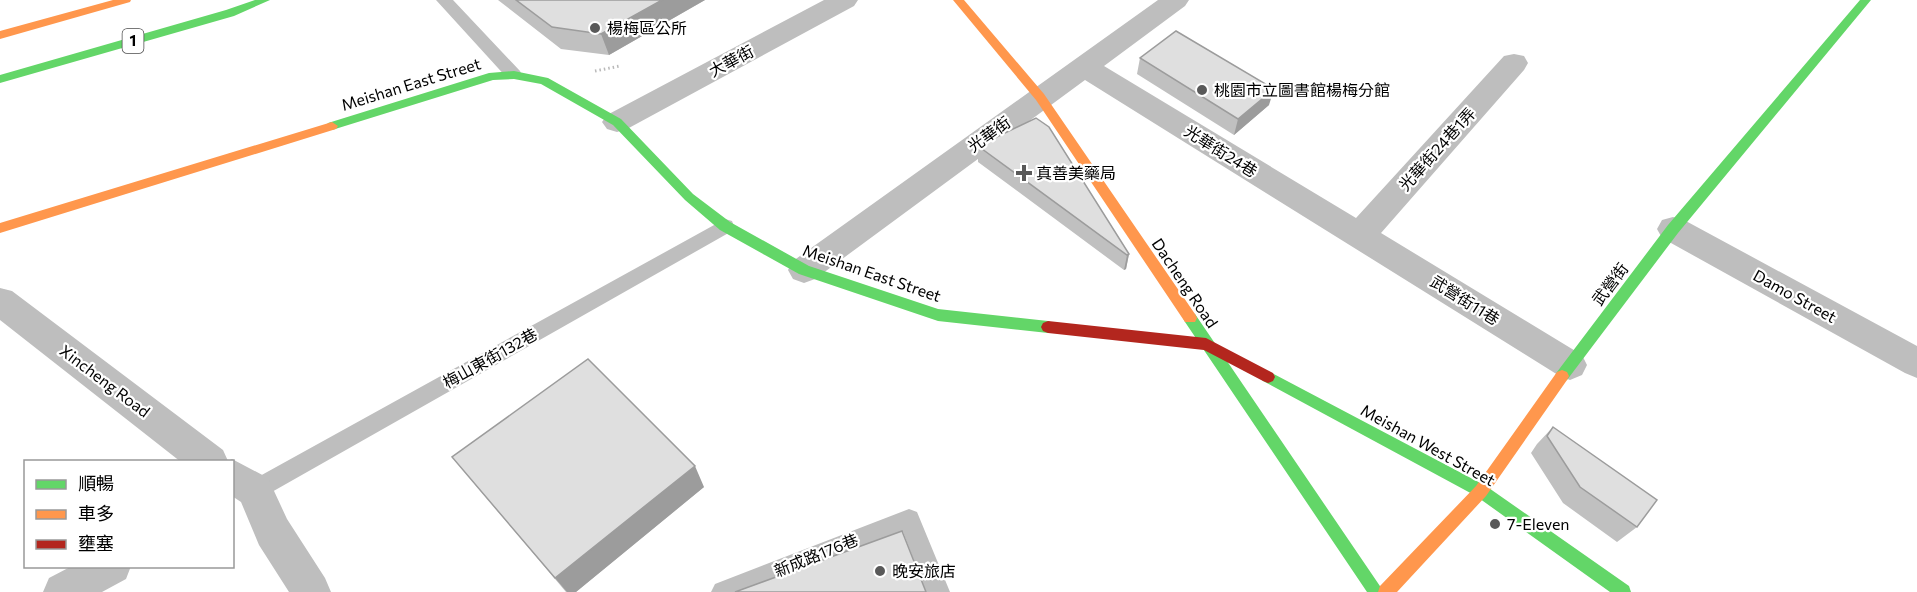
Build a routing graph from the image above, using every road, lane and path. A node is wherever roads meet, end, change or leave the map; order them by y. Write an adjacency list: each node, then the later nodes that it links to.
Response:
1 (126, 0): 8 (street)
2 (265, 0): 12 (street, 1)
3 (444, 0): 11 (lane)
4 (845, 0): 14 (street, 大華街)
5 (958, 0): 13 (street, Dacheng Road)
6 (1176, 0): 10 (street, 光華街)
7 (1866, 0): 17 (street, 武營街)
8 (0, 35)
9 (1514, 63): 18 (street, 光華街24巷1弄)
10 (1084, 66): 13 (street, 光華街); 18 (street, 光華街24巷)
11 (514, 75): 14 (street, Meishan East Street); 16 (street, Meishan East Street)
12 (0, 79)
13 (1040, 97): 19 (street, 光華街); 21 (street, Dacheng Road)
14 (617, 122): 15 (street, Meishan East Street)
15 (725, 226): 19 (street, Meishan East Street); 25 (lane, 梅山東街132巷)
16 (0, 228)
17 (1673, 229): 22 (street, Damo Street); 23 (street, 武營街)
18 (1360, 235): 23 (street, 武營街11巷)
19 (804, 270): 21 (street, Meishan East Street)
20 (0, 301): 24 (street, Xincheng Road)
21 (1206, 344): 26 (street, Meishan West Street); 32 (street, Dacheng Road)
22 (1917, 363)
23 (1570, 365): 26 (street, 武營街)
24 (207, 460)
25 (240, 489): 29 (street)
26 (1481, 491): 33 (street, 武營街); 34 (street, Meishan West Street)
27 (110, 568): 28 (street)
28 (63, 592)
29 (311, 592)
30 (723, 592): 31 (lane, 新成路176巷)
31 (938, 592)
32 (1376, 592)
33 (1386, 592)
34 (1623, 592)

